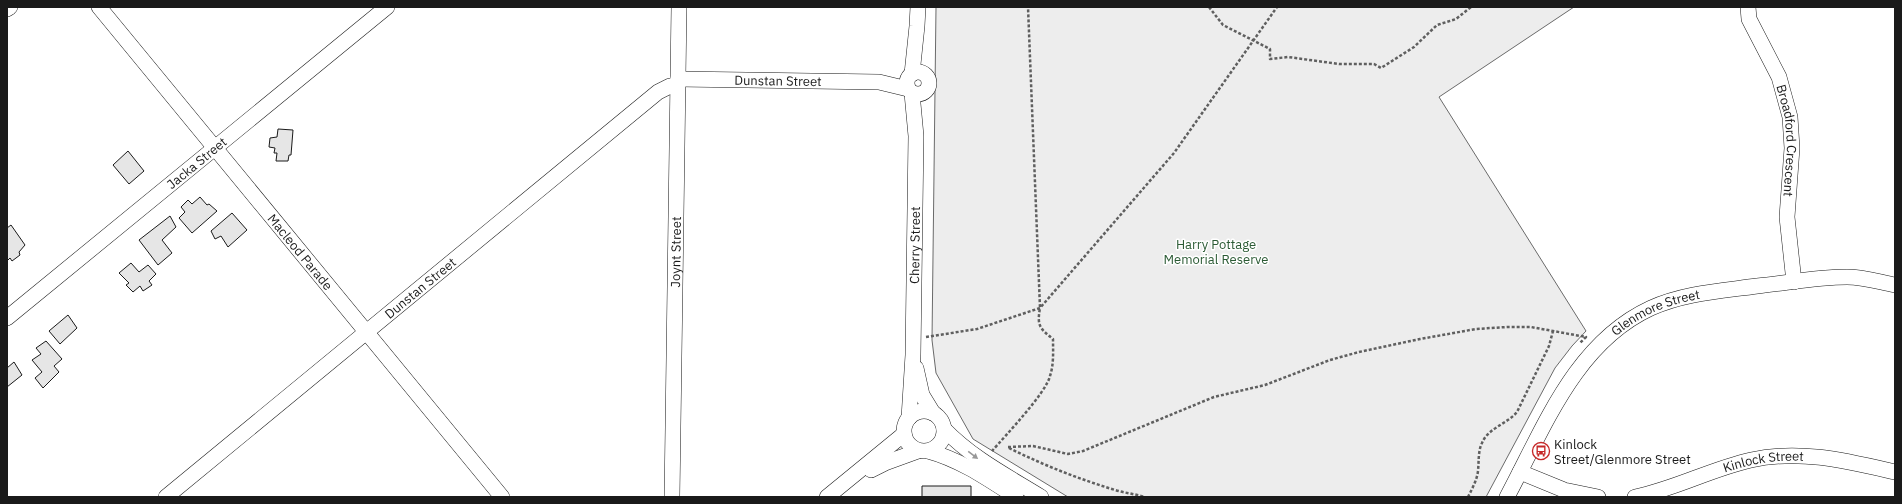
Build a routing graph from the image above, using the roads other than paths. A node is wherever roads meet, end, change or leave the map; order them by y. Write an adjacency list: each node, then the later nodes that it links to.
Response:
1 (10, 7): 7 (street)
2 (99, 7): 10 (street, Macleod Parade)
3 (387, 7): 10 (street, Jacka Street)
4 (679, 7): 8 (street, Joynt Street)
5 (918, 7): 9 (street, Cherry Street)
6 (1748, 7): 11 (street, Broadford Crescent)
7 (7, 9)
8 (677, 82): 9 (street, Dunstan Street); 14 (street, Dunstan Street); 26 (street, Joynt Street)
9 (915, 83): 15 (street, Cherry Street)
10 (215, 148): 13 (street, Jacka Street); 14 (street, Macleod Parade)
11 (1794, 282): 12 (street, Glenmore Street); 21 (street, Glenmore Street)
12 (1895, 285)
13 (7, 318)
14 (367, 332): 24 (street, Dunstan Street); 25 (street, Macleod Parade)
15 (913, 355): 16 (street, Cherry Street); 17 (street, Cherry Street)
16 (933, 413): 17 (street); 18 (street)
17 (908, 418): 19 (street)
18 (944, 428): 20 (street); 29 (street, one-way to 29)
19 (904, 434): 20 (street); 23 (street)
20 (923, 451): 23 (street); 28 (street)
21 (1520, 472): 30 (street, Glenmore Street); 31 (street)
22 (1895, 472): 32 (street, Kinlock Street)
23 (841, 485): 27 (street)
24 (166, 497)
25 (502, 497)
26 (672, 497)
27 (827, 497)
28 (1016, 497)
29 (1041, 497)
30 (1507, 497)
31 (1598, 497)
32 (1634, 497)

